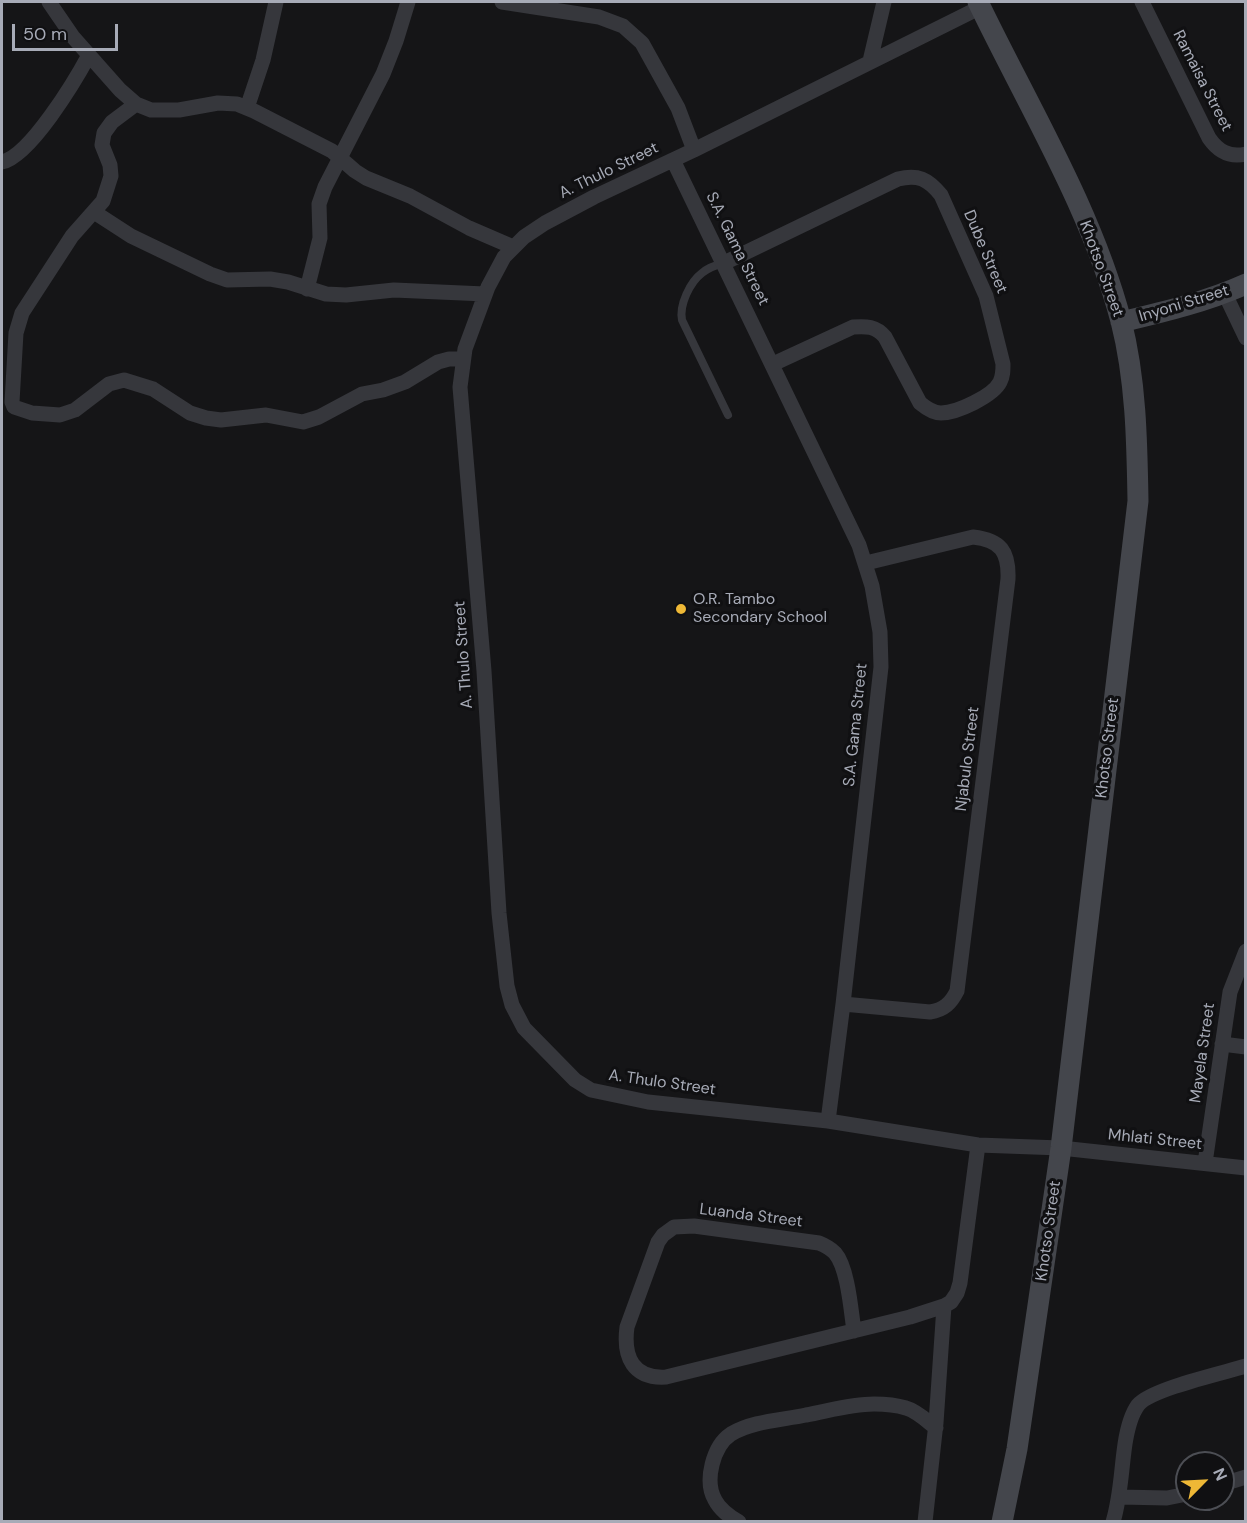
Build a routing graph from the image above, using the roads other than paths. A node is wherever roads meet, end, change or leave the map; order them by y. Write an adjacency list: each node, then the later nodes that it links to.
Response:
1 (49, 2): 8 (street)
2 (276, 2): 11 (street)
3 (408, 2): 14 (street)
4 (501, 2): 12 (street)
5 (884, 2): 9 (street)
6 (1142, 2): 13 (street, Ramaisa Street)
7 (979, 4): 9 (street, A. Thulo Street); 24 (street, Khotso Street)
8 (89, 55): 10 (street); 16 (street)
9 (870, 61): 12 (street, A. Thulo Street)
10 (135, 104): 11 (street); 17 (street)
11 (247, 108): 14 (street)
12 (694, 150): 15 (street, A. Thulo Street)
13 (1245, 154)
14 (340, 158): 18 (street); 21 (street)
15 (673, 160): 18 (street, A. Thulo Street); 19 (street, S.A. Gama Street)
16 (2, 162)
17 (94, 212): 21 (street); 26 (street)
18 (513, 247): 22 (street, A. Thulo Street)
19 (724, 263): 27 (street, S.A. Gama Street); 27 (street, Dube Street); 28 (lane)
20 (1245, 284): 23 (street, Inyoni Street)
21 (307, 289): 22 (street)
22 (485, 294): 26 (street, A. Thulo Street)
23 (1225, 294): 24 (street, Inyoni Street); 25 (street)
24 (1121, 322): 36 (street, Khotso Street)
25 (1245, 338)
26 (463, 359): 34 (street, A. Thulo Street)
27 (773, 364): 29 (street, S.A. Gama Street)
28 (728, 415)
29 (866, 563): 31 (street, S.A. Gama Street); 31 (street, Njabulo Street)
30 (1245, 951): 32 (street, Mayela Street)
31 (843, 1004): 34 (street, S.A. Gama Street)
32 (1222, 1044): 33 (street); 37 (street, Mayela Street)
33 (1245, 1047)
34 (828, 1121): 35 (street, A. Thulo Street)
35 (978, 1145): 36 (street, A. Thulo Street); 39 (street)
36 (1061, 1148): 37 (street, Mhlati Street); 47 (street, Khotso Street)
37 (1205, 1163): 38 (street, Mhlati Street)
38 (1245, 1168)
39 (944, 1306): 40 (street, Luanda Street); 42 (street)
40 (854, 1331): 40 (street, Luanda Street)
41 (1245, 1366): 44 (street)
42 (936, 1428): 45 (street); 46 (street)
43 (1175, 1496): 44 (street)
44 (1120, 1497): 48 (street)
45 (739, 1521)
46 (925, 1521)
47 (1002, 1521)
48 (1113, 1521)

